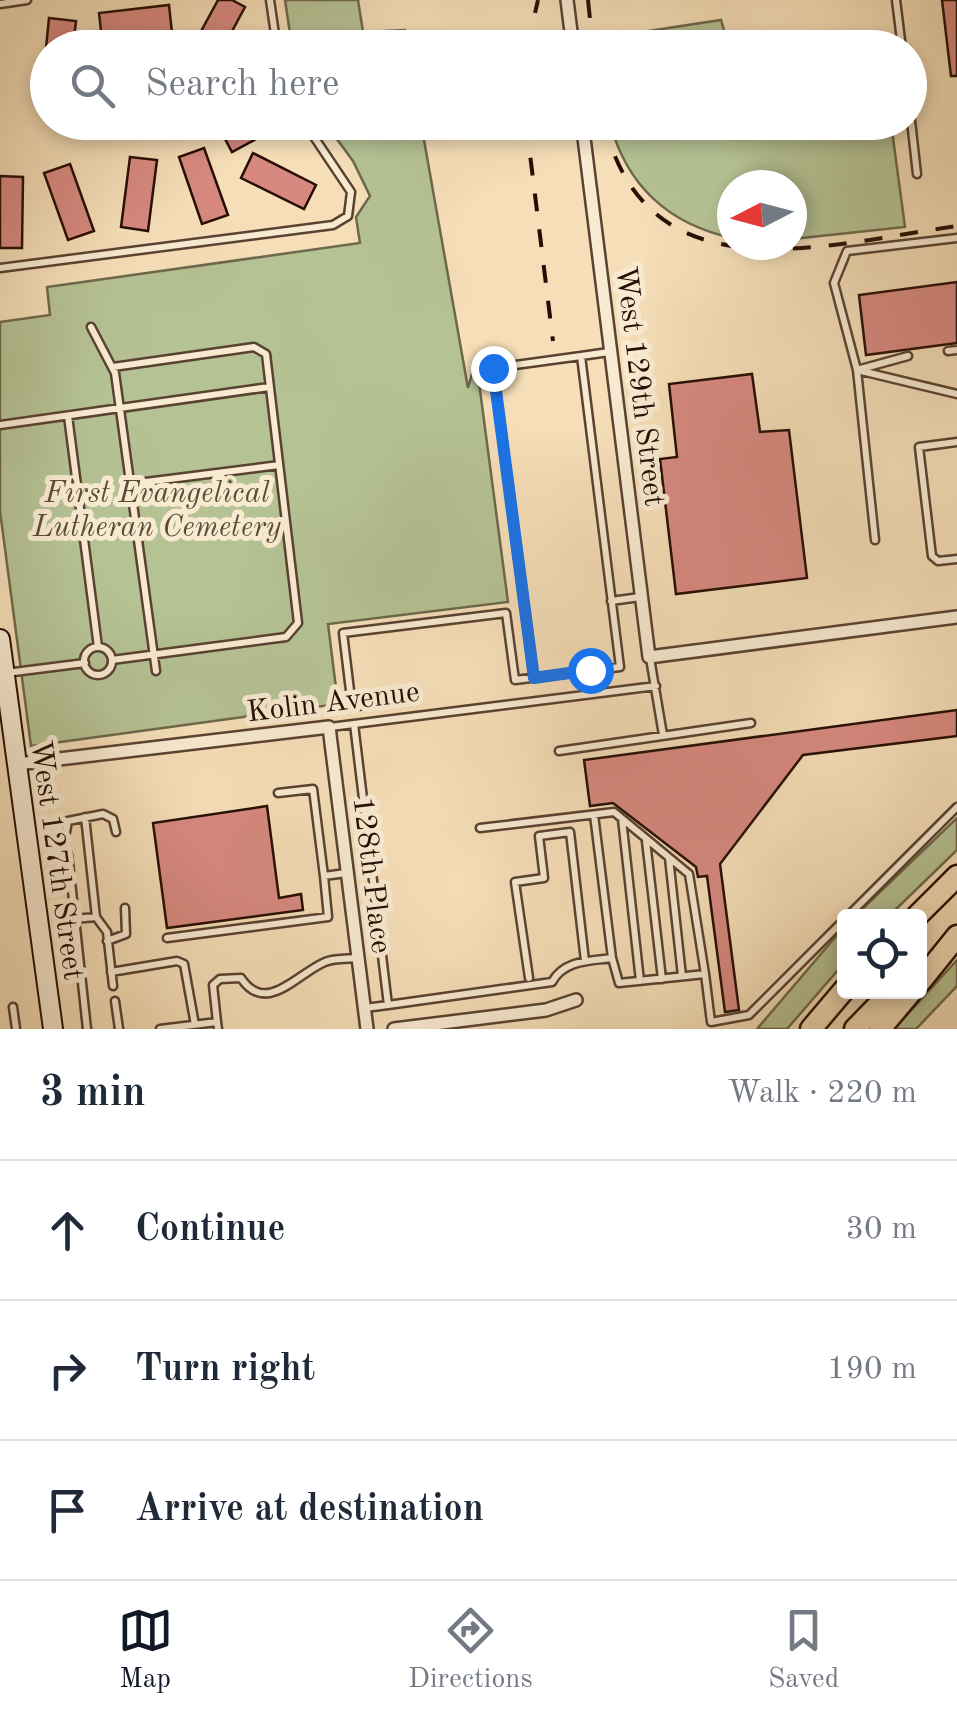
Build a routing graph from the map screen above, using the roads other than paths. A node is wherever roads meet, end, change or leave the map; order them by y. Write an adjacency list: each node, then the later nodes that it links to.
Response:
1 (27, 0): 5 (lane)
2 (270, 0): 6 (lane)
3 (567, 0): 7 (street)
4 (896, 0): 8 (lane)
5 (0, 4)
6 (274, 30)
7 (571, 30)
8 (900, 30)
9 (316, 140): 14 (lane)
10 (584, 140): 18 (street, West 129th Street)
11 (913, 140): 12 (lane)
12 (917, 174)
13 (957, 238): 22 (lane)
14 (0, 268)
15 (91, 327): 21 (lane)
16 (957, 350): 17 (lane)
17 (948, 351)
18 (612, 352): 19 (lane); 33 (street, West 129th Street)
19 (580, 356): 34 (lane); 44 (lane)
20 (908, 356): 22 (lane)
21 (114, 367): 23 (lane); 25 (lane)
22 (857, 370): 24 (lane); 31 (lane)
23 (269, 387): 25 (lane); 29 (lane)
24 (957, 394)
25 (120, 408): 26 (lane); 30 (lane)
26 (68, 416): 27 (lane); 37 (lane)
27 (0, 425)
28 (957, 442): 32 (lane)
29 (278, 465): 30 (lane); 38 (lane)
30 (130, 484): 38 (lane)
31 (876, 540)
32 (957, 559)
33 (643, 596): 34 (lane); 39 (street, West 129th Street)
34 (612, 601): 44 (lane)
35 (957, 617): 39 (street)
36 (0, 639): 43 (main road, West 127th Street)
37 (98, 647): 40 (lane); 41 (lane)
38 (153, 654): 40 (lane); 42 (lane)
39 (649, 656): 45 (lane)
40 (112, 660): 41 (lane)
41 (84, 663): 43 (lane)
42 (156, 671)
43 (2, 673): 52 (main road, West 127th Street)
44 (534, 678): 46 (lane)
45 (656, 686): 48 (lane, Kolin Avenue); 50 (lane)
46 (375, 703)
47 (751, 723): 50 (lane)
48 (354, 724): 49 (lane, Kolin Avenue); 92 (lane)
49 (329, 727): 52 (street, Kolin Avenue); 64 (street, 128th Place)
50 (663, 736): 51 (lane)
51 (559, 750)
52 (17, 764): 98 (main road, West 127th Street)
53 (278, 793): 65 (lane)
54 (957, 807): 68 (lane)
55 (594, 815): 57 (lane); 58 (lane); 79 (lane)
56 (85, 817): 59 (lane); 60 (lane); 70 (lane)
57 (622, 819): 61 (lane); 86 (lane)
58 (480, 828)
59 (66, 832)
60 (116, 832)
61 (646, 838): 63 (lane); 85 (lane)
62 (68, 854): 71 (lane)
63 (669, 858): 82 (lane); 83 (lane)
64 (347, 873): 65 (lane); 78 (street, 128th Place)
65 (324, 876): 75 (lane)
66 (957, 876): 69 (highway)
67 (125, 908): 76 (lane)
68 (855, 909)
69 (924, 909)
70 (96, 916): 71 (lane); 76 (lane)
71 (74, 919): 99 (lane)
72 (957, 924): 77 (highway)
73 (837, 927): 82 (lane)
74 (957, 936): 81 (highway)
75 (167, 938)
76 (108, 941): 95 (lane)
77 (927, 955)
78 (358, 958): 94 (street, 128th Place); 96 (lane)
79 (612, 958): 80 (lane); 86 (lane)
80 (585, 961): 84 (lane); 92 (lane)
81 (927, 973)
82 (704, 974): 83 (lane)
83 (682, 976): 85 (lane)
84 (529, 978)
85 (662, 978): 86 (lane)
86 (640, 981)
87 (837, 998): 104 (highway)
88 (884, 999): 105 (highway)
89 (905, 999): 106 (highway)
90 (115, 1000): 100 (lane)
91 (576, 1000): 103 (street)
92 (388, 1005): 94 (lane)
93 (13, 1007): 97 (lane)
94 (364, 1008): 102 (street, 128th Place)
95 (195, 1025): 96 (lane); 101 (lane)
96 (218, 1026)
97 (16, 1029)
98 (53, 1029)
99 (87, 1029)
100 (119, 1029)
101 (160, 1029)
102 (367, 1029)
103 (394, 1029)
104 (811, 1029)
105 (855, 1029)
106 (880, 1029)

